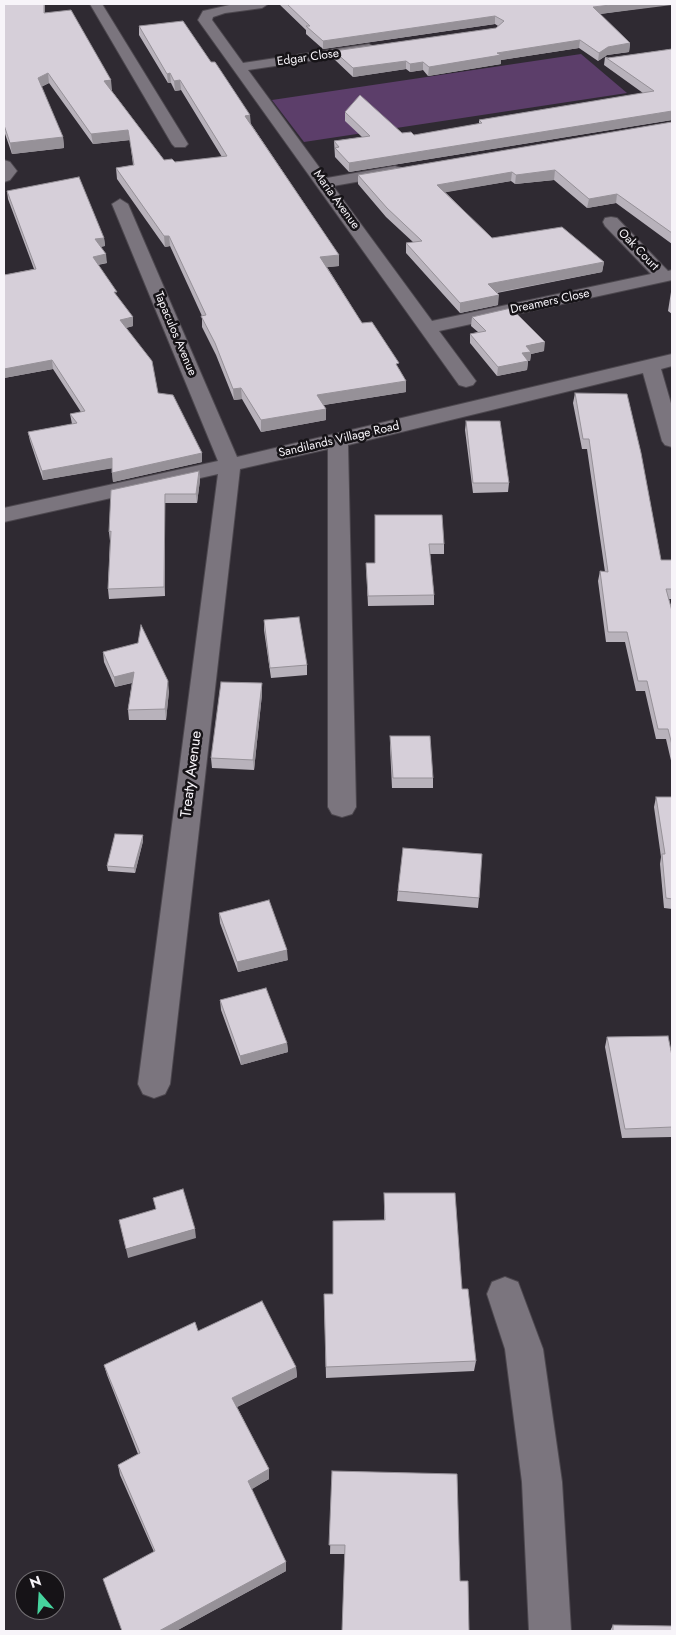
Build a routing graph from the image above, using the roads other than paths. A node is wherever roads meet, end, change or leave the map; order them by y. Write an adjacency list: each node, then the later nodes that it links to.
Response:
1 (96, 4): 5 (street)
2 (262, 4): 4 (street, Maria Avenue)
3 (387, 46): 4 (street, Edgar Close)
4 (240, 68): 9 (street, Maria Avenue)
5 (180, 144)
6 (4, 165): 8 (street)
7 (411, 169): 9 (street)
8 (4, 176)
9 (324, 183): 13 (street, Maria Avenue)
10 (120, 204): 19 (street, Tapaculos Avenue)
11 (611, 222): 12 (street, Oak Court)
12 (668, 276): 13 (street, Dreamers Close)
13 (428, 328): 16 (street, Maria Avenue)
14 (672, 360): 15 (street, Sandilands Village Road)
15 (650, 365): 17 (street, Sandilands Village Road); 18 (street)
16 (466, 381)
17 (338, 441): 19 (street, Sandilands Village Road); 21 (street)
18 (672, 442)
19 (230, 464): 20 (street, Sandilands Village Road); 22 (street, Treaty Avenue)
20 (4, 514)
21 (342, 807)
22 (154, 1084)
23 (505, 1294): 24 (street)
24 (550, 1631)

